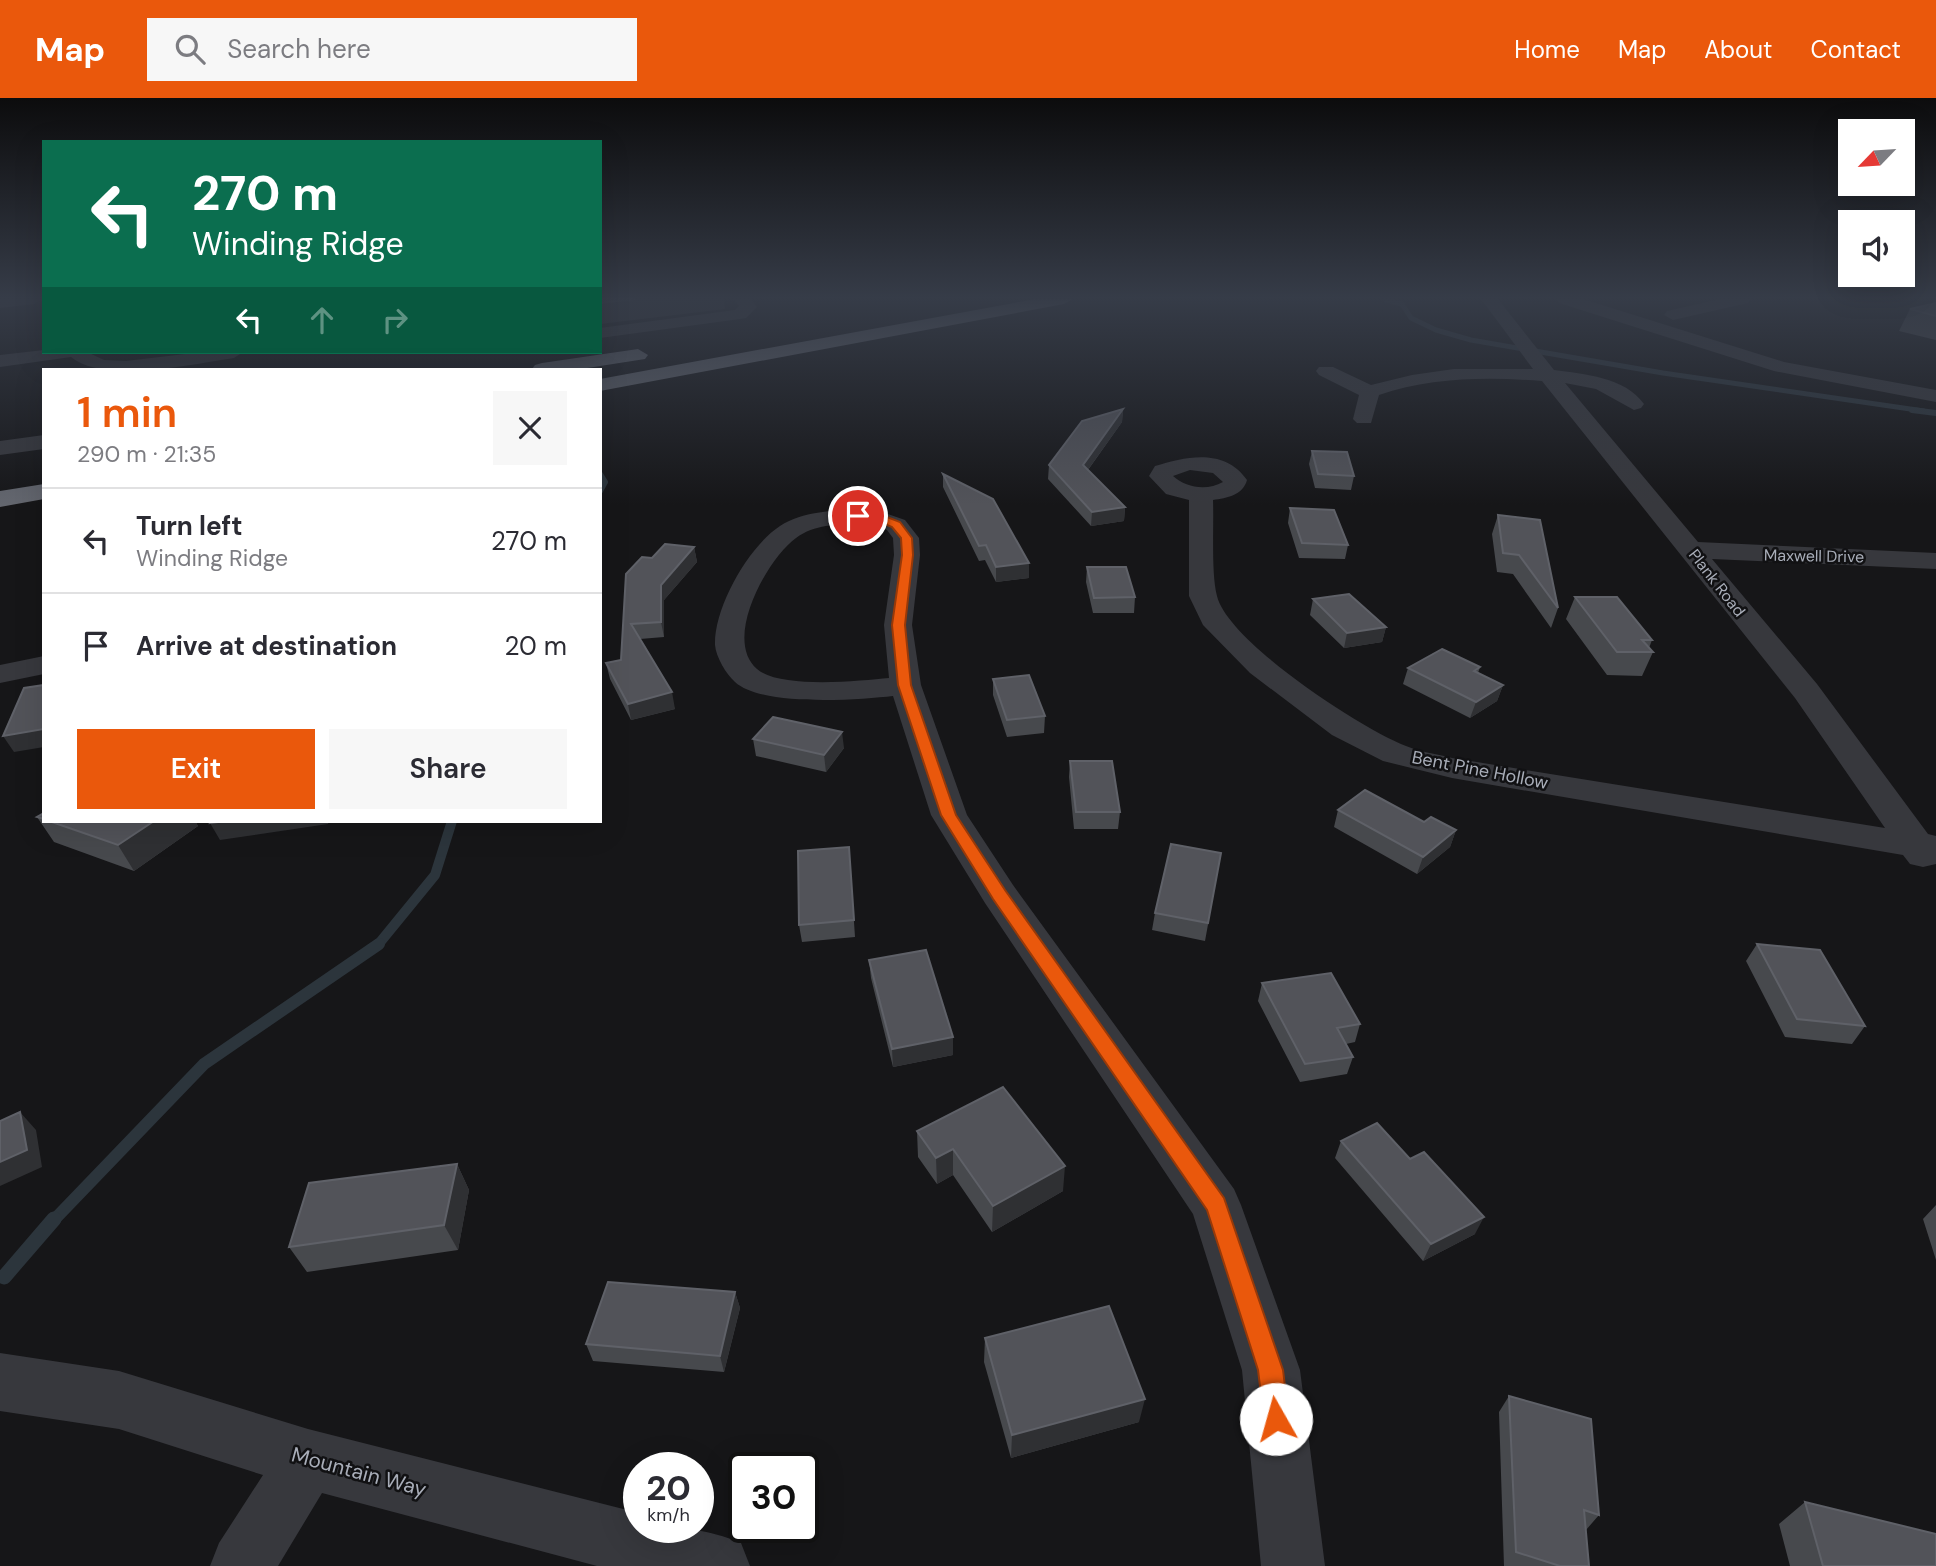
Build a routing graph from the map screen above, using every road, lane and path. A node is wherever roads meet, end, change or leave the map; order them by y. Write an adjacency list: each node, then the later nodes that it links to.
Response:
1 (699, 368): 6 (highway)
2 (1541, 368): 5 (street, Plank Road)
3 (1784, 368): 8 (street)
4 (1326, 371): 7 (street)
5 (1548, 376): 7 (street); 9 (street); 18 (street, Plank Road)
6 (602, 386)
7 (1370, 392): 10 (street)
8 (1936, 396)
9 (1634, 404)
10 (1364, 419)
11 (11, 426): 12 (street)
12 (42, 426)
13 (42, 442): 14 (street)
14 (0, 448)
15 (42, 491): 17 (highway)
16 (1201, 493): 23 (street, Bent Pine Hollow)
17 (0, 499)
18 (1699, 560): 19 (street, Maxwell Drive); 23 (street, Plank Road)
19 (1936, 562)
20 (42, 665): 21 (street)
21 (0, 674)
22 (905, 685): 22 (street); 28 (street)
23 (1929, 855)
24 (0, 1382): 25 (street, Mountain Way)
25 (308, 1459): 26 (street); 27 (street, Mountain Way)
26 (242, 1566)
27 (718, 1566)
28 (1293, 1566)

